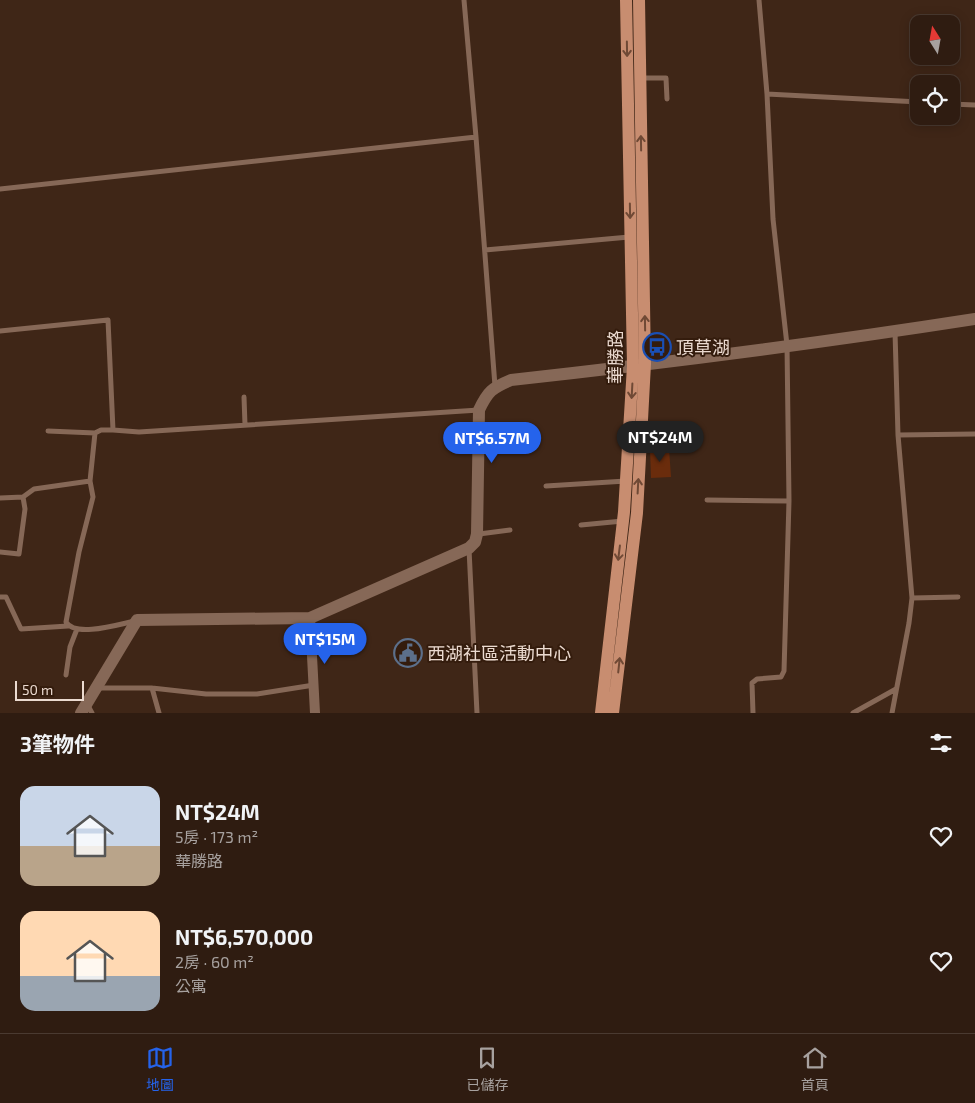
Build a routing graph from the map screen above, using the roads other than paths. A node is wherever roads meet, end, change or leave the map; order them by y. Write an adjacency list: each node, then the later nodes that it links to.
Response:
1 (464, 0): 11 (lane)
2 (626, 0): 13 (main road, 華勝路, one-way to 13)
3 (639, 0): 5 (main road, 華勝路)
4 (759, 0): 6 (lane)
5 (640, 78): 7 (lane); 19 (main road, 華勝路, one-way to 5)
6 (767, 94): 8 (lane); 18 (lane)
7 (667, 99)
8 (910, 102)
9 (960, 104): 10 (lane)
10 (975, 105)
11 (476, 137): 12 (lane); 14 (lane)
12 (0, 189)
13 (631, 237): 14 (lane); 19 (main road, 華勝路)
14 (485, 250): 20 (lane)
15 (975, 319): 17 (street)
16 (0, 331): 24 (lane)
17 (896, 332): 18 (street); 28 (lane)
18 (788, 345): 19 (street); 35 (lane)
19 (639, 365): 20 (street); 30 (main road, 華勝路, one-way to 30); 59 (main road, 華勝路, one-way to 19)
20 (496, 386): 22 (street)
21 (244, 398): 23 (lane)
22 (479, 410): 23 (lane); 39 (street)
23 (245, 425): 24 (lane)
24 (113, 430): 26 (lane)
25 (48, 431): 26 (lane)
26 (95, 433): 29 (lane)
27 (975, 434): 28 (lane)
28 (898, 435): 44 (lane)
29 (90, 481): 32 (lane); 47 (lane)
30 (627, 481): 31 (lane); 36 (main road, 華勝路)
31 (546, 486)
32 (23, 497): 33 (lane); 41 (lane)
33 (0, 498)
34 (707, 500): 35 (lane)
35 (789, 501): 60 (lane)
36 (623, 521): 37 (lane); 58 (main road, 華勝路, one-way to 58)
37 (581, 525)
38 (510, 530): 39 (lane)
39 (477, 534): 40 (street)
40 (469, 548): 45 (street); 57 (lane)
41 (0, 552)
42 (958, 597): 44 (lane)
43 (0, 598): 47 (lane)
44 (912, 598): 53 (lane)
45 (310, 618): 46 (street); 50 (street)
46 (138, 620): 48 (lane); 51 (street)
47 (68, 626): 48 (lane)
48 (77, 630): 49 (lane)
49 (66, 675)
50 (314, 685): 52 (lane); 56 (street)
51 (97, 688): 52 (lane); 54 (street)
52 (152, 688): 55 (lane)
53 (896, 689): 61 (lane); 62 (lane)
54 (87, 710)
55 (159, 713)
56 (315, 713)
57 (477, 713)
58 (601, 713)
59 (613, 713)
60 (754, 713)
61 (853, 713)
62 (892, 713)

